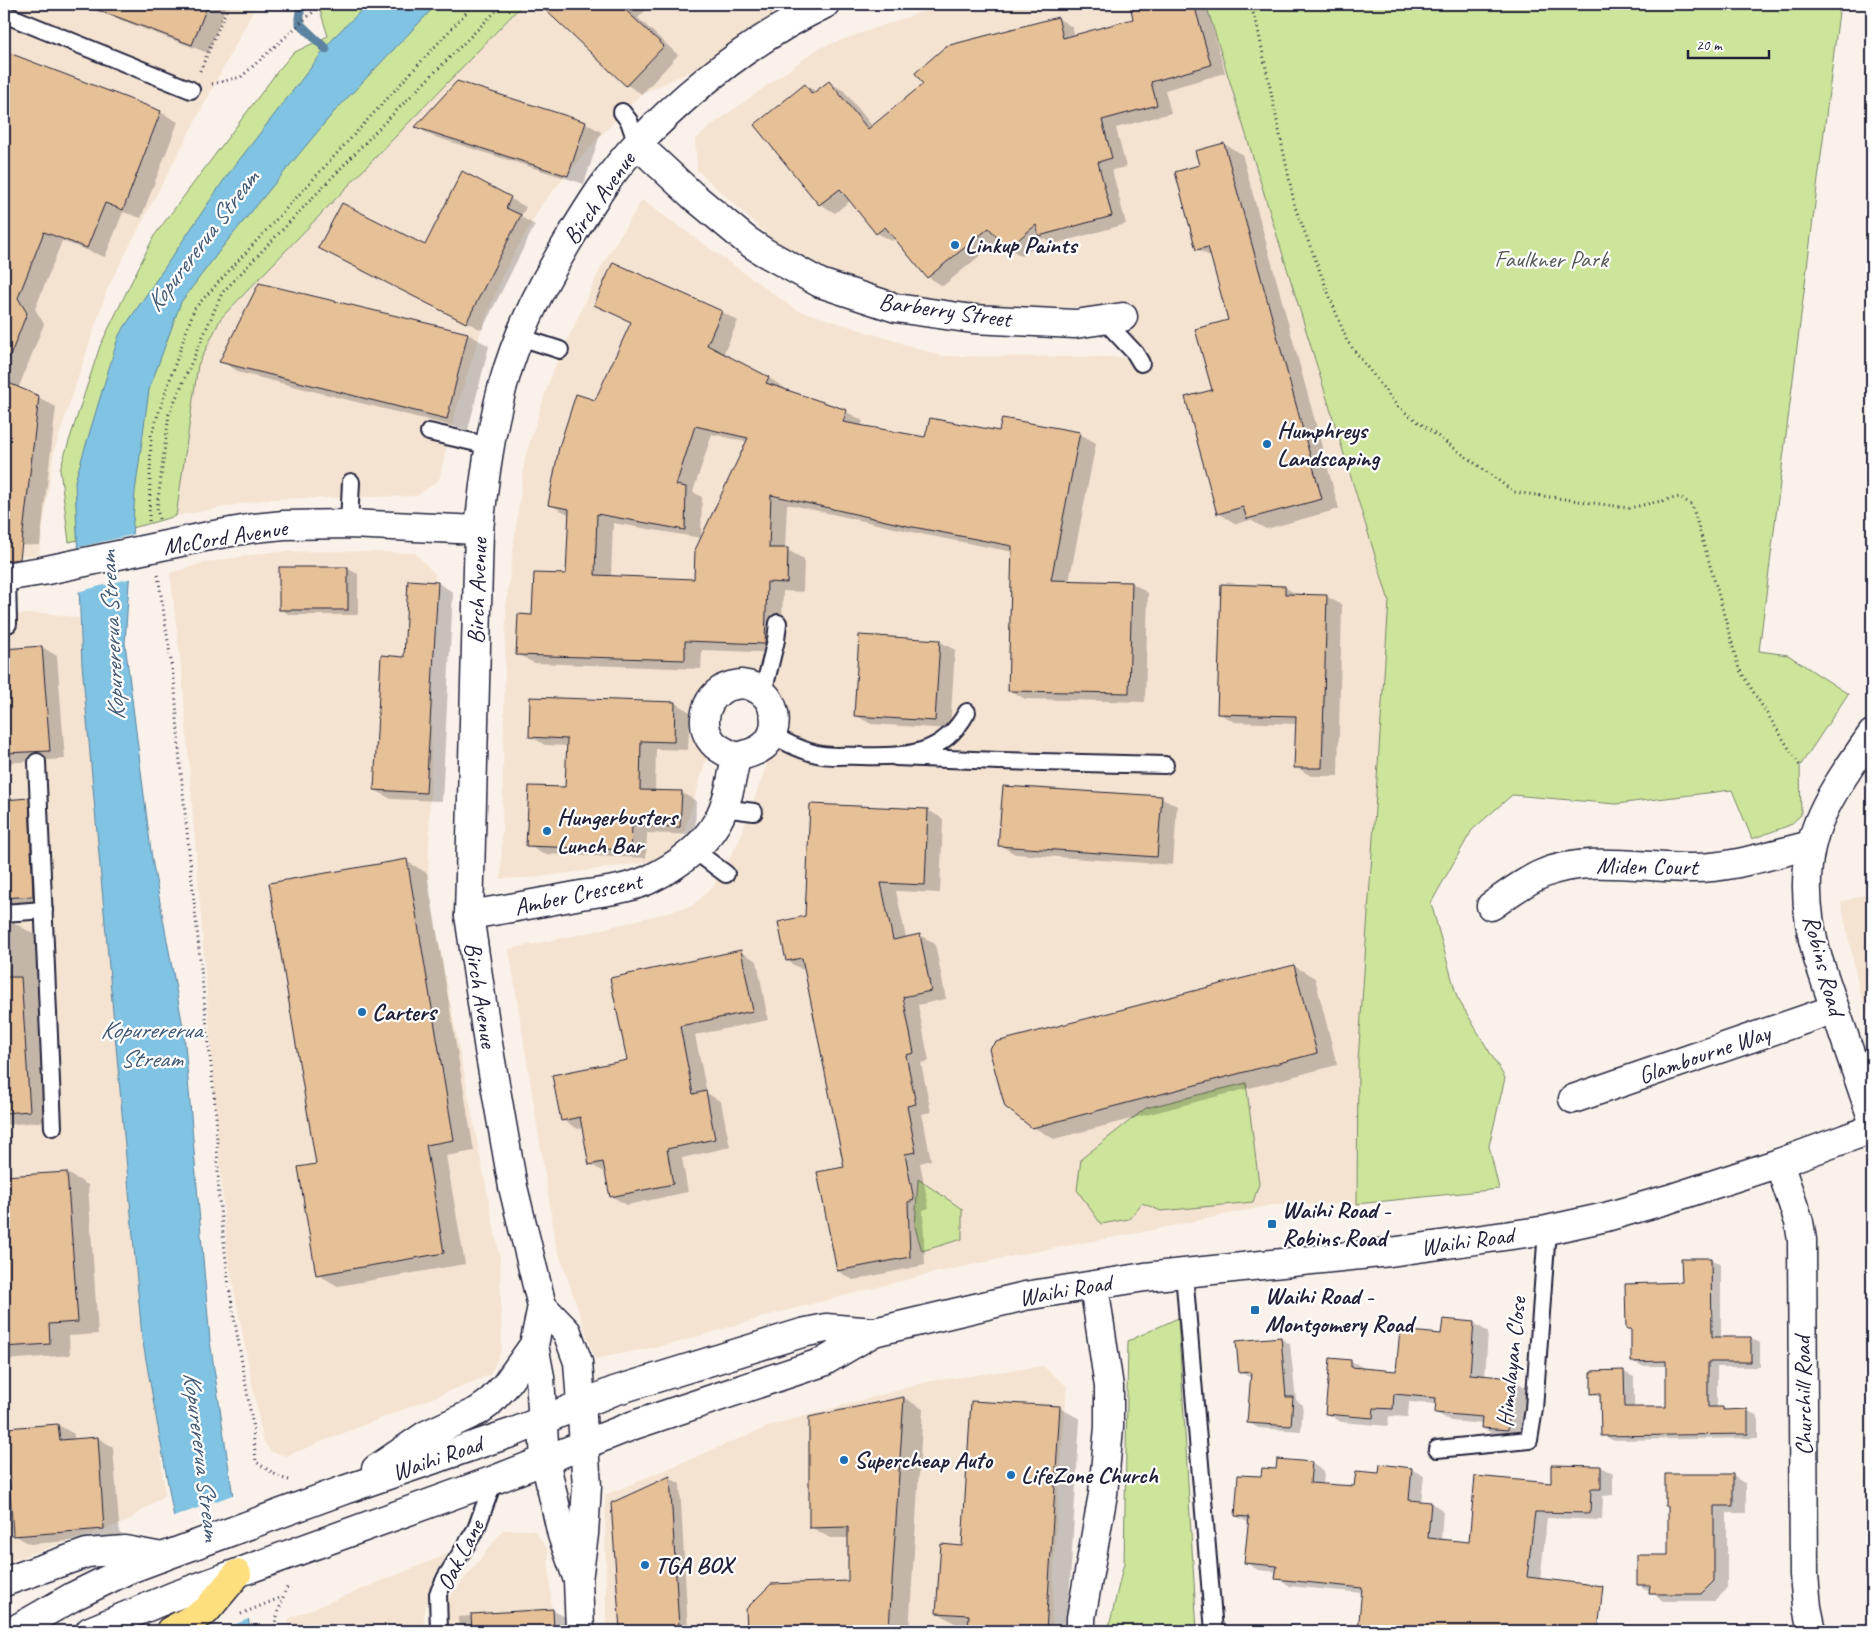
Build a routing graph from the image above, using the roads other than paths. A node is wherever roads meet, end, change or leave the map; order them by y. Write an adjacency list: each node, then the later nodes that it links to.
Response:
1 (825, 4): 5 (street, Birch Avenue)
2 (4, 14): 3 (lane)
3 (191, 90)
4 (622, 112): 5 (lane)
5 (638, 144): 6 (street, Barberry Street); 7 (street, Birch Avenue)
6 (1114, 319): 9 (lane)
7 (520, 337): 8 (lane); 11 (street, Birch Avenue)
8 (560, 350)
9 (1141, 363)
10 (429, 432): 11 (lane)
11 (490, 446): 14 (street, Birch Avenue)
12 (351, 482): 13 (lane)
13 (349, 524): 14 (street, McCord Avenue); 15 (street, McCord Avenue)
14 (479, 530): 34 (street, Birch Avenue)
15 (5, 577): 17 (lane)
16 (778, 623): 18 (lane)
17 (8, 624)
18 (763, 693): 21 (street); 22 (street)
19 (968, 712): 23 (lane)
20 (1872, 734): 28 (street, Robins Road)
21 (772, 735): 22 (street); 23 (lane)
22 (736, 757): 26 (street, Amber Crescent)
23 (896, 757): 25 (lane)
24 (37, 762): 32 (lane)
25 (1165, 764)
26 (723, 808): 27 (lane); 29 (street, Amber Crescent)
27 (754, 812)
28 (1811, 845): 31 (street, Miden Court); 35 (street, Robins Road)
29 (694, 850): 30 (lane); 34 (street, Amber Crescent)
30 (726, 874)
31 (1491, 906)
32 (44, 910): 33 (lane); 38 (lane)
33 (4, 913)
34 (469, 915): 44 (street, Birch Avenue)
35 (1834, 1009): 36 (street, Glambourne Way); 37 (street, Robins Road)
36 (1573, 1099)
37 (1872, 1118)
38 (53, 1127)
39 (1872, 1129): 40 (street, Waihi Road)
40 (1779, 1163): 41 (street, Waihi Road); 63 (street, Churchill Road)
41 (1548, 1230): 42 (street, Waihi Road); 49 (lane, Himalayan Close)
42 (1184, 1273): 43 (street, Waihi Road); 62 (lane)
43 (1094, 1285): 45 (street, Waihi Road); 61 (street)
44 (542, 1306): 46 (street, Birch Avenue); 47 (street)
45 (874, 1332): 47 (street, Waihi Road); 47 (street, Waihi Road)
46 (534, 1345): 48 (street, Birch Avenue); 51 (street)
47 (582, 1425): 48 (street, Waihi Road); 48 (street, Waihi Road); 54 (street)
48 (544, 1439): 50 (street, Waihi Road); 51 (street, Waihi Road); 54 (street)
49 (1437, 1449)
50 (494, 1480): 53 (street, Waihi Road); 59 (lane, Oak Lane)
51 (344, 1490): 52 (street, Waihi Road)
52 (162, 1557): 55 (street); 57 (street, Waihi Road)
53 (236, 1574): 56 (highway); 58 (street, Waihi Road)
54 (578, 1580): 60 (street)
55 (4, 1582)
56 (177, 1627)
57 (13, 1631)
58 (90, 1631)
59 (439, 1631)
60 (580, 1631)
61 (1081, 1631)
62 (1214, 1631)
63 (1812, 1631)

